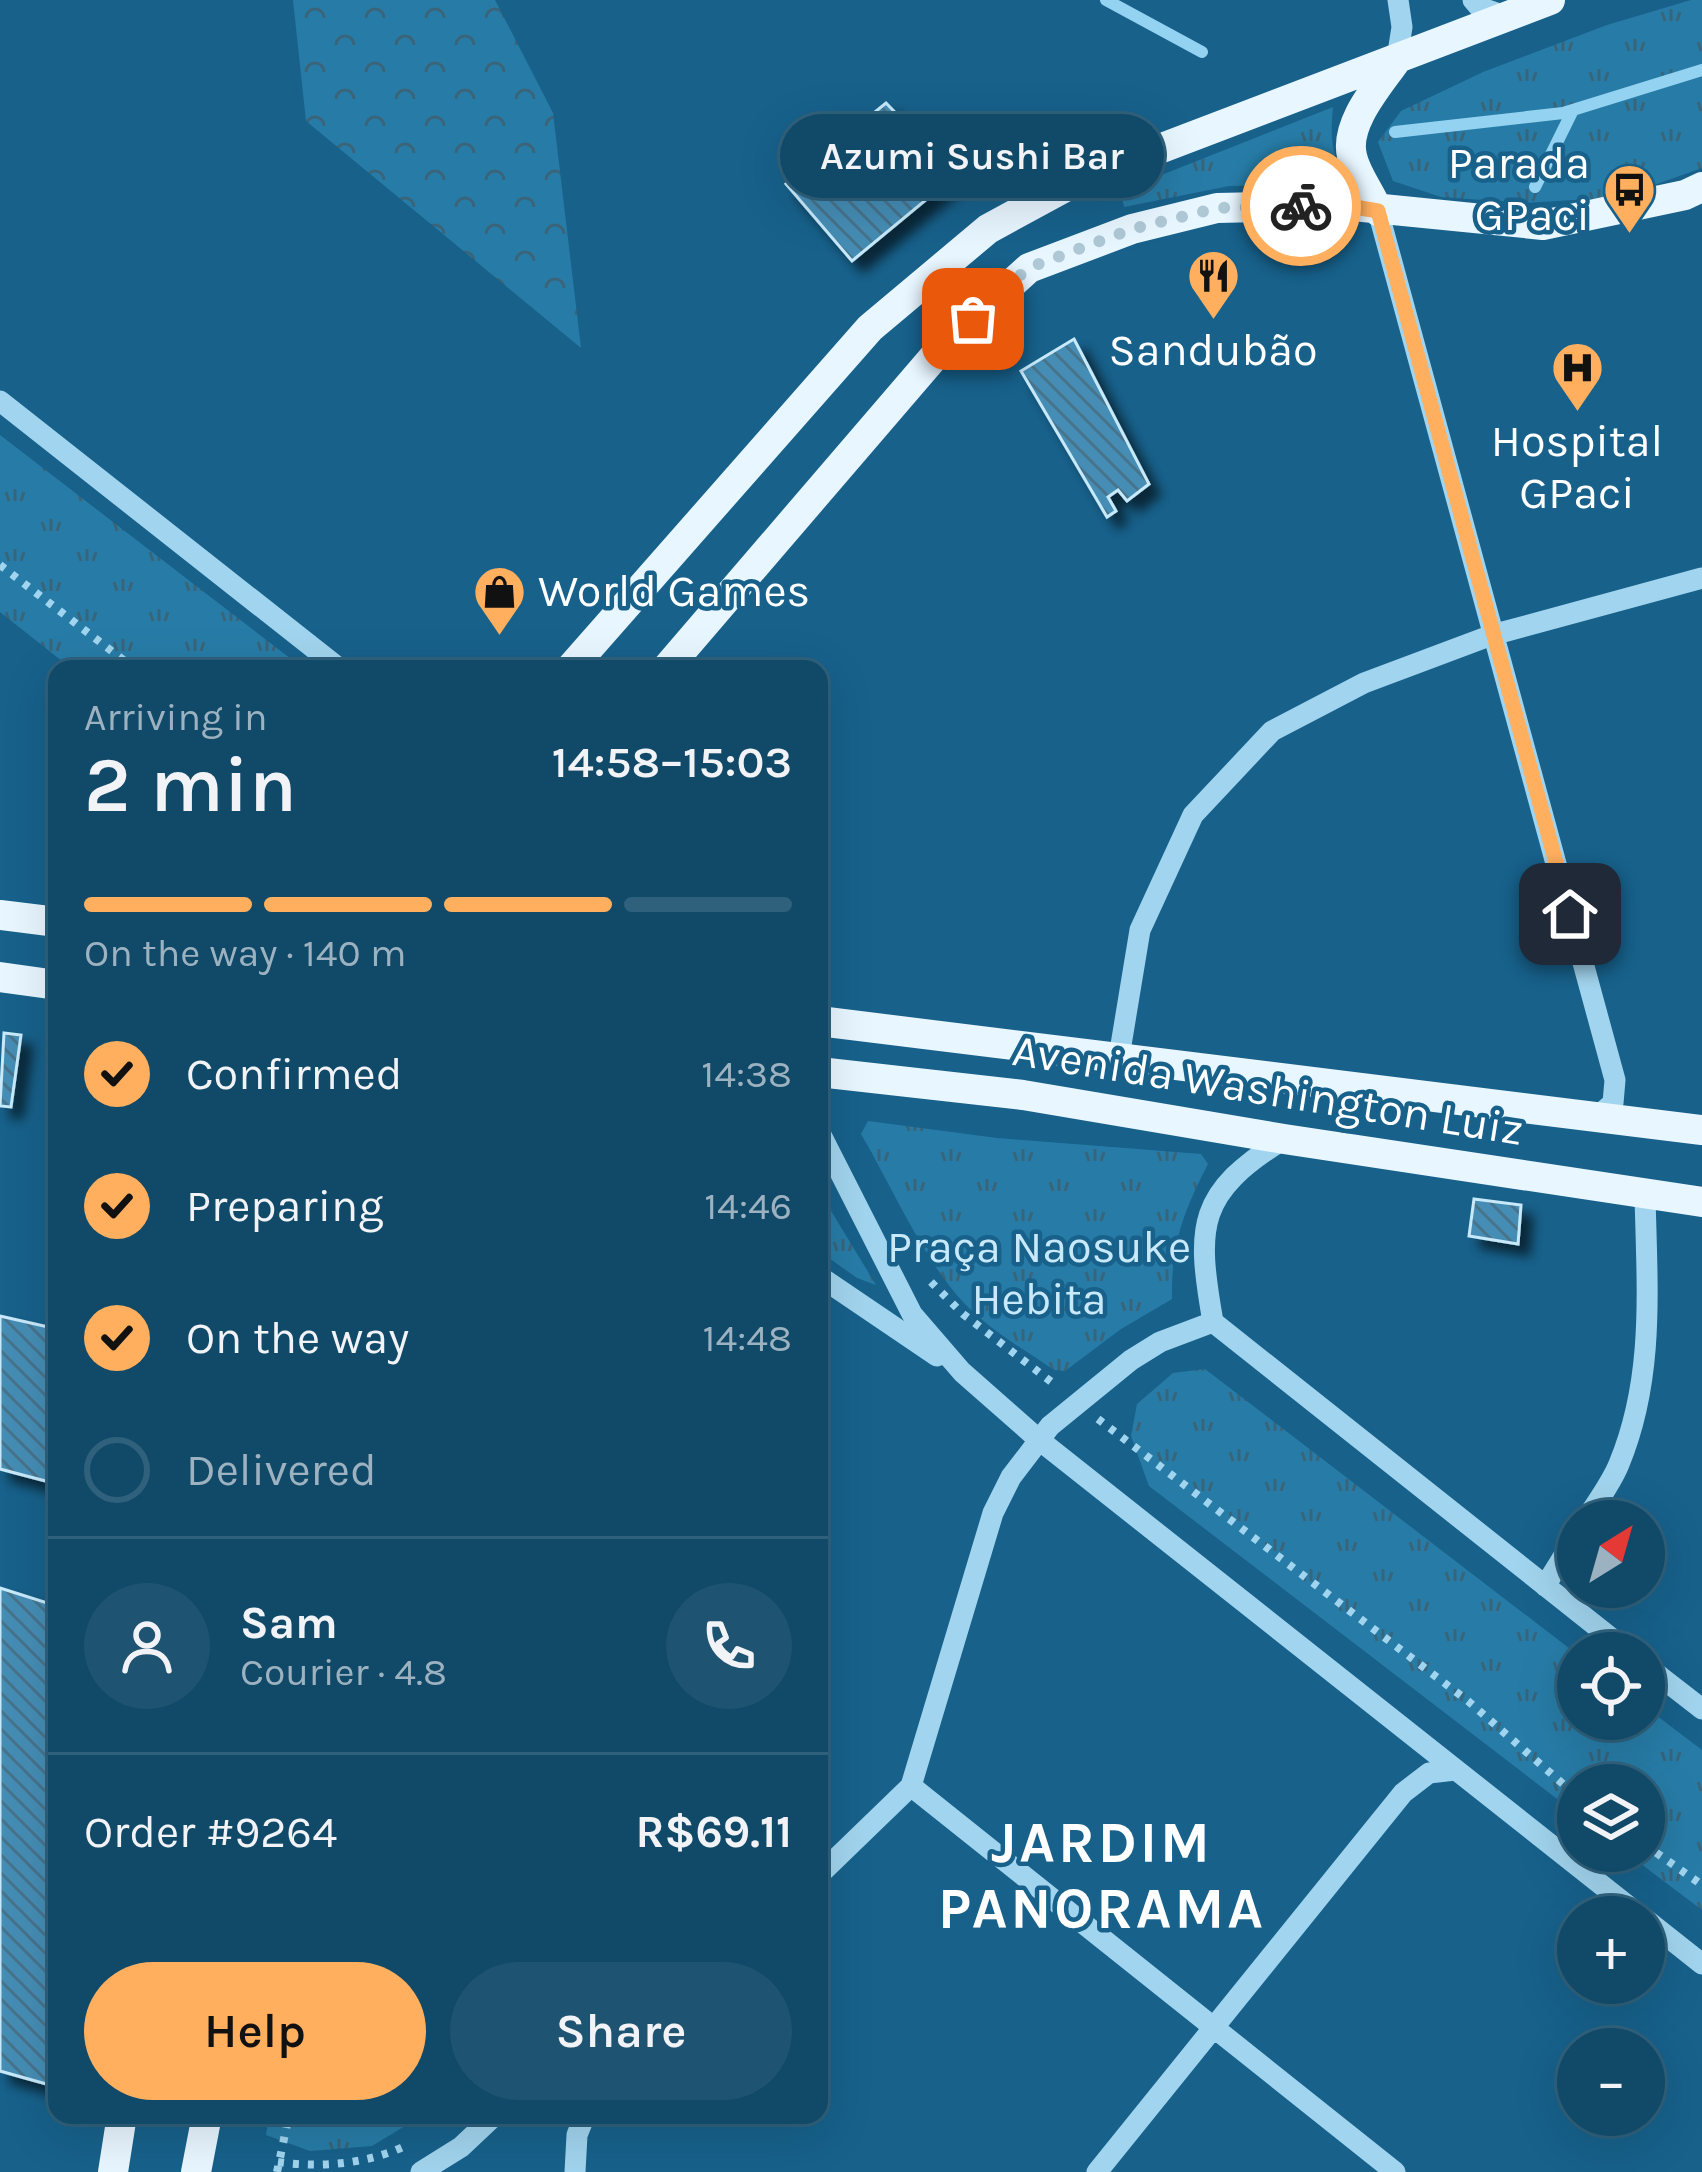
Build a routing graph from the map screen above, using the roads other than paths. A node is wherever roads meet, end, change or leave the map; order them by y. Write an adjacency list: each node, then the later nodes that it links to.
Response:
1 (1398, 0): 5 (street)
2 (1472, 0): 4 (street)
3 (1550, 0): 4 (main road)
4 (1502, 16): 5 (main road)
5 (1397, 58): 7 (main road); 12 (main road)
6 (1702, 187): 7 (main road)
7 (1378, 211): 10 (street); 13 (main road)
8 (0, 401): 11 (street)
9 (1702, 578): 10 (street)
10 (1492, 635): 19 (street); 21 (street)
11 (329, 660)
12 (578, 660)
13 (674, 660)
14 (0, 915): 15 (main road)
15 (48, 921)
16 (0, 977): 17 (main road)
17 (48, 984)
18 (828, 1022): 19 (main road, Avenida Washington Luiz)
19 (1119, 1057): 21 (main road, Avenida Washington Luiz)
20 (828, 1073): 23 (main road, Avenida Washington Luiz)
21 (1599, 1115): 22 (main road, Avenida Washington Luiz)
22 (1702, 1130)
23 (1284, 1139): 25 (main road, Avenida Washington Luiz); 28 (street)
24 (828, 1149): 29 (street)
25 (1645, 1196): 26 (main road, Avenida Washington Luiz); 31 (street)
26 (1702, 1202)
27 (828, 1282): 29 (street)
28 (1213, 1322): 30 (street); 33 (street)
29 (962, 1372): 30 (street)
30 (1038, 1439): 37 (street); 38 (street)
31 (1598, 1500)
32 (1557, 1567): 33 (street)
33 (1545, 1586): 34 (street)
34 (1603, 1632)
35 (1665, 1680): 36 (street)
36 (1702, 1709)
37 (1455, 1771): 40 (street); 43 (street)
38 (910, 1786): 39 (street); 43 (street)
39 (828, 1866)
40 (1615, 1896)
41 (1665, 1935): 42 (street)
42 (1702, 1964)
43 (1212, 2027): 52 (street); 53 (street)
44 (120, 2124): 48 (main road)
45 (205, 2124): 49 (main road)
46 (485, 2124): 50 (street)
47 (581, 2124): 51 (street)
48 (112, 2172)
49 (196, 2172)
50 (421, 2172)
51 (574, 2172)
52 (1097, 2172)
53 (1395, 2172)

